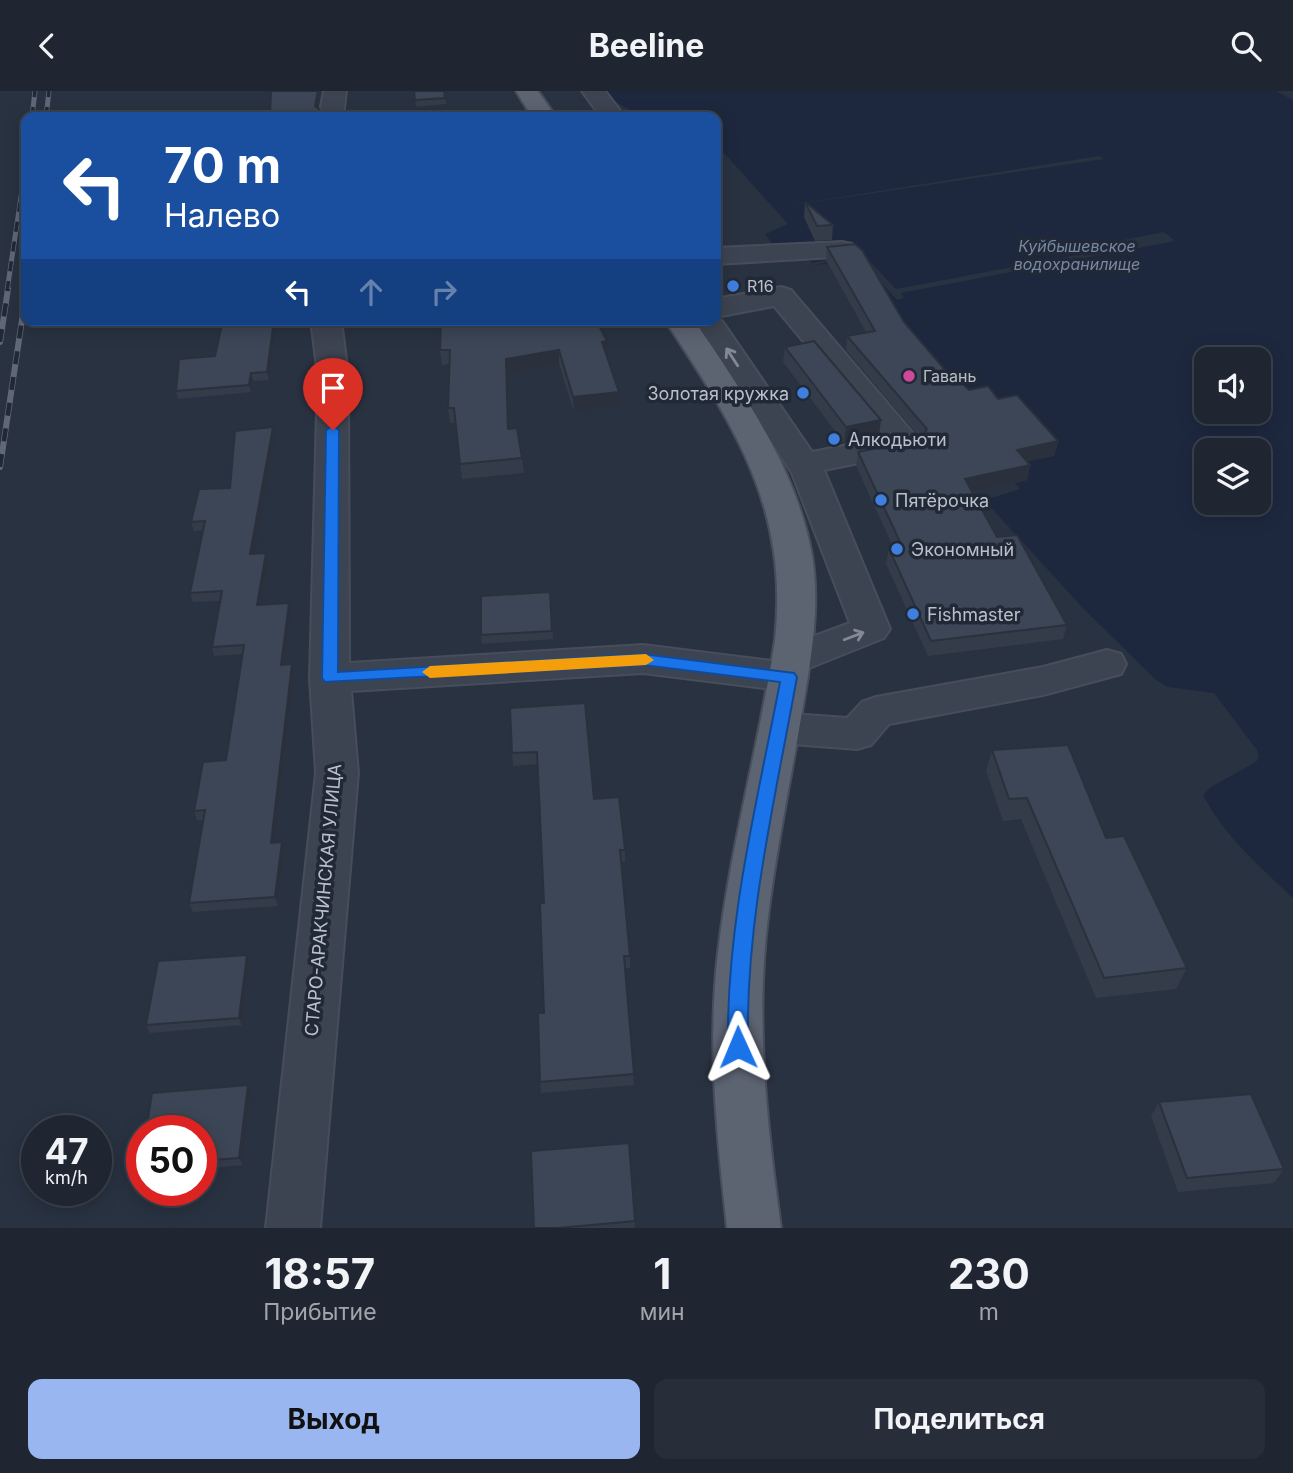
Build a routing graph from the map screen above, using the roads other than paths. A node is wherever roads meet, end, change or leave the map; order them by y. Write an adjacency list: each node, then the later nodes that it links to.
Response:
1 (335, 91): 4 (street)
2 (527, 91): 5 (main road)
3 (593, 91): 6 (street)
4 (332, 112)
5 (541, 112)
6 (609, 112)
7 (842, 250): 8 (street)
8 (721, 255)
9 (721, 310): 13 (street)
10 (327, 326): 16 (street, СТАРО-АРАКЧИНСКАЯ УЛИЦА)
11 (696, 326): 15 (main road)
12 (710, 326): 13 (street, one-way to 12)
13 (803, 464): 15 (street, one-way to 13)
14 (1107, 664): 17 (street)
15 (790, 669): 16 (street); 17 (main road)
16 (330, 678): 18 (street, СТАРО-АРАКЧИНСКАЯ УЛИЦА)
17 (779, 728): 19 (main road)
18 (293, 1228)
19 (754, 1228)

